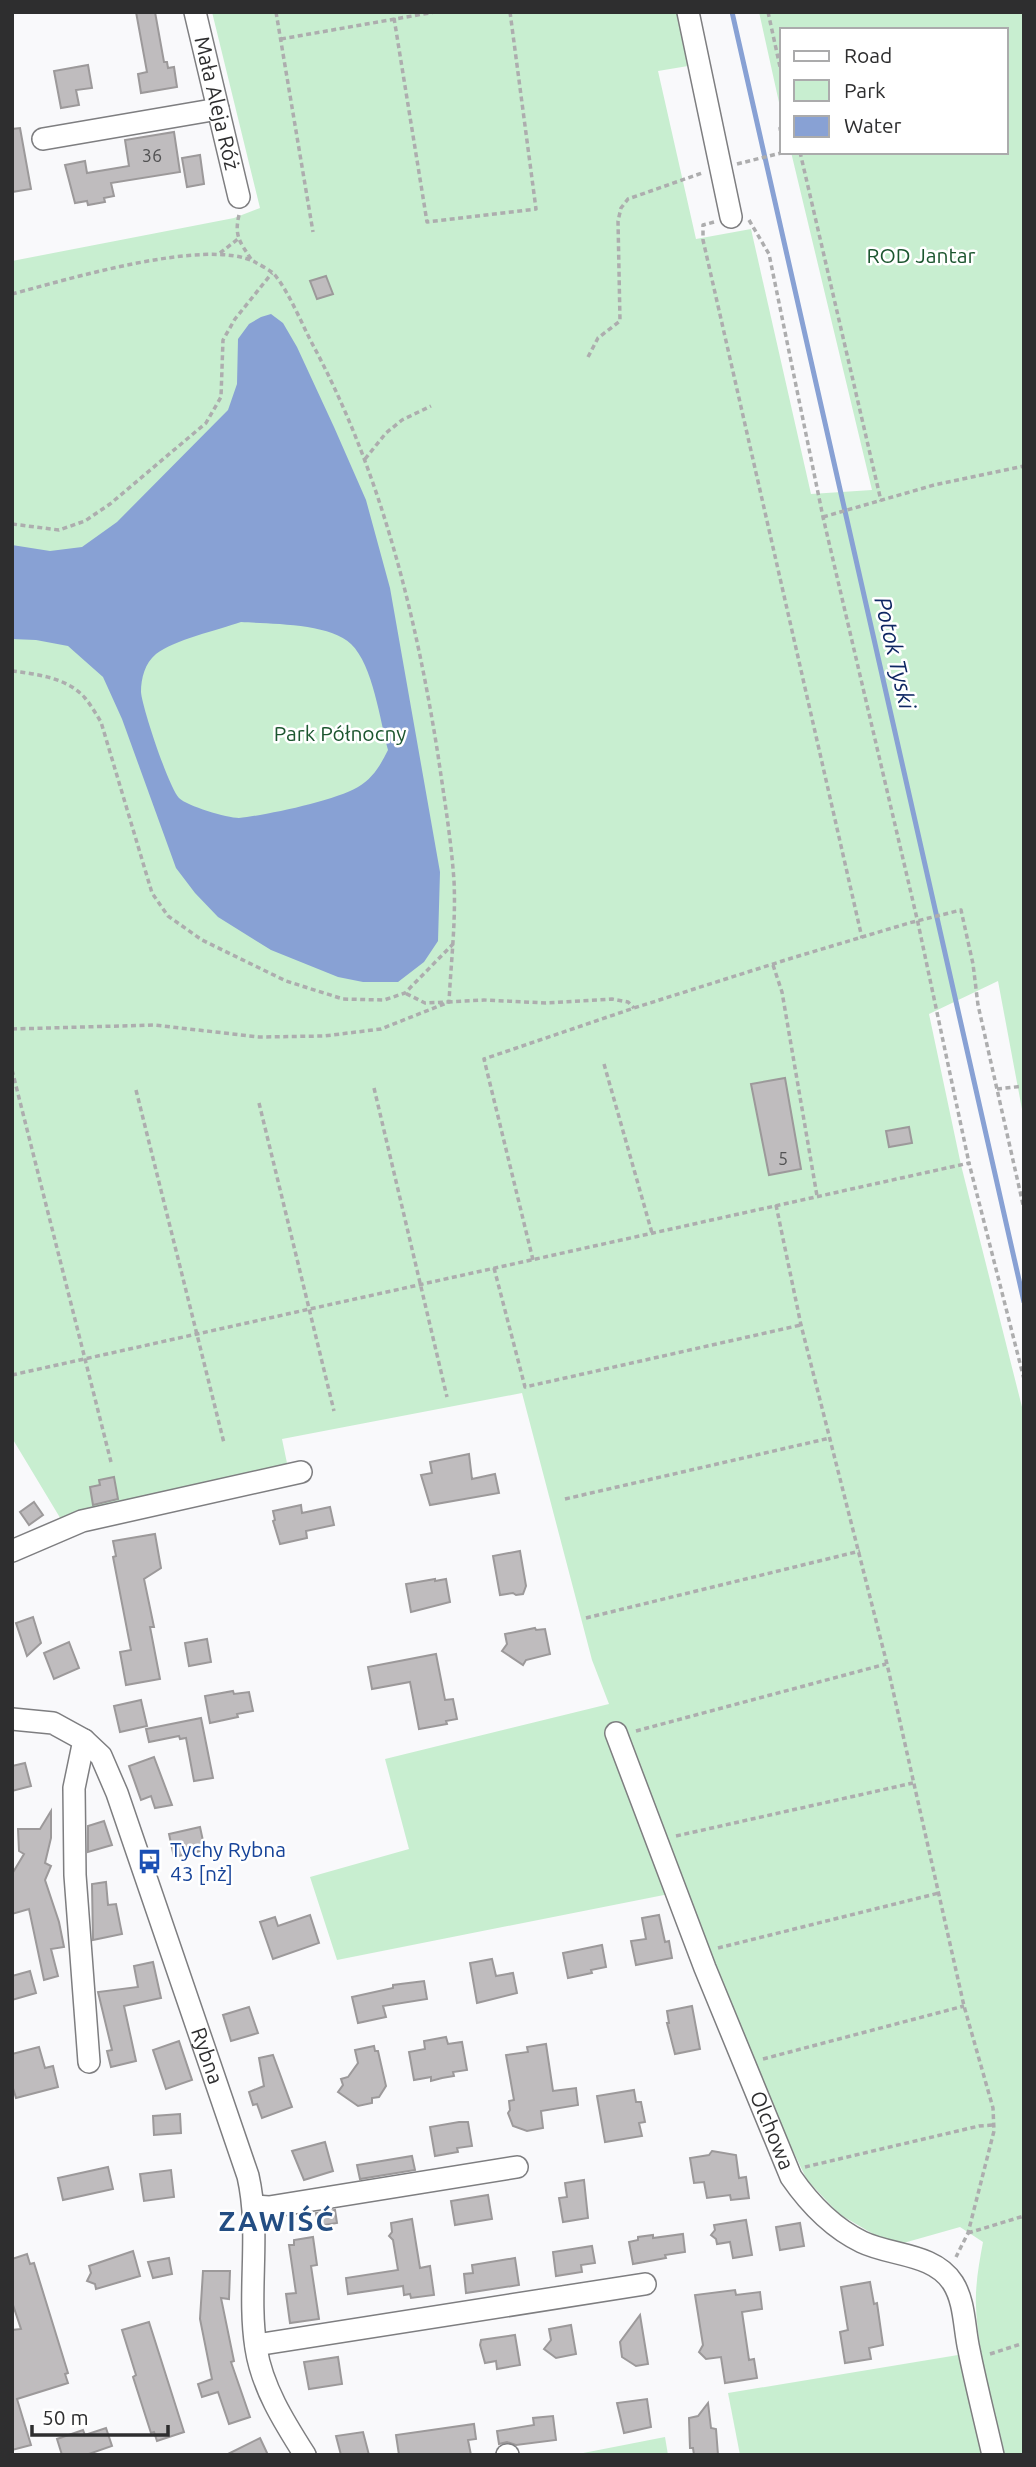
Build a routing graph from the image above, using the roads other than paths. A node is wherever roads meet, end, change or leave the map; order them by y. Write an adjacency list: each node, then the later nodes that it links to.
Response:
1 (195, 12): 3 (street, Mała Aleja Róż)
2 (688, 12): 6 (street)
3 (218, 108): 4 (street); 5 (street, Mała Aleja Róż)
4 (43, 139)
5 (239, 197)
6 (732, 217)
7 (301, 1472): 8 (street)
8 (12, 1551)
9 (12, 1719): 11 (street, Rybna)
10 (617, 1734): 18 (street, Olchowa)
11 (84, 1740): 12 (street); 14 (street, Rybna)
12 (89, 2062)
13 (517, 2167): 14 (street)
14 (254, 2206): 16 (street, Rybna)
15 (645, 2284): 16 (street)
16 (256, 2345): 17 (street, Rybna)
17 (305, 2455)
18 (993, 2455)

